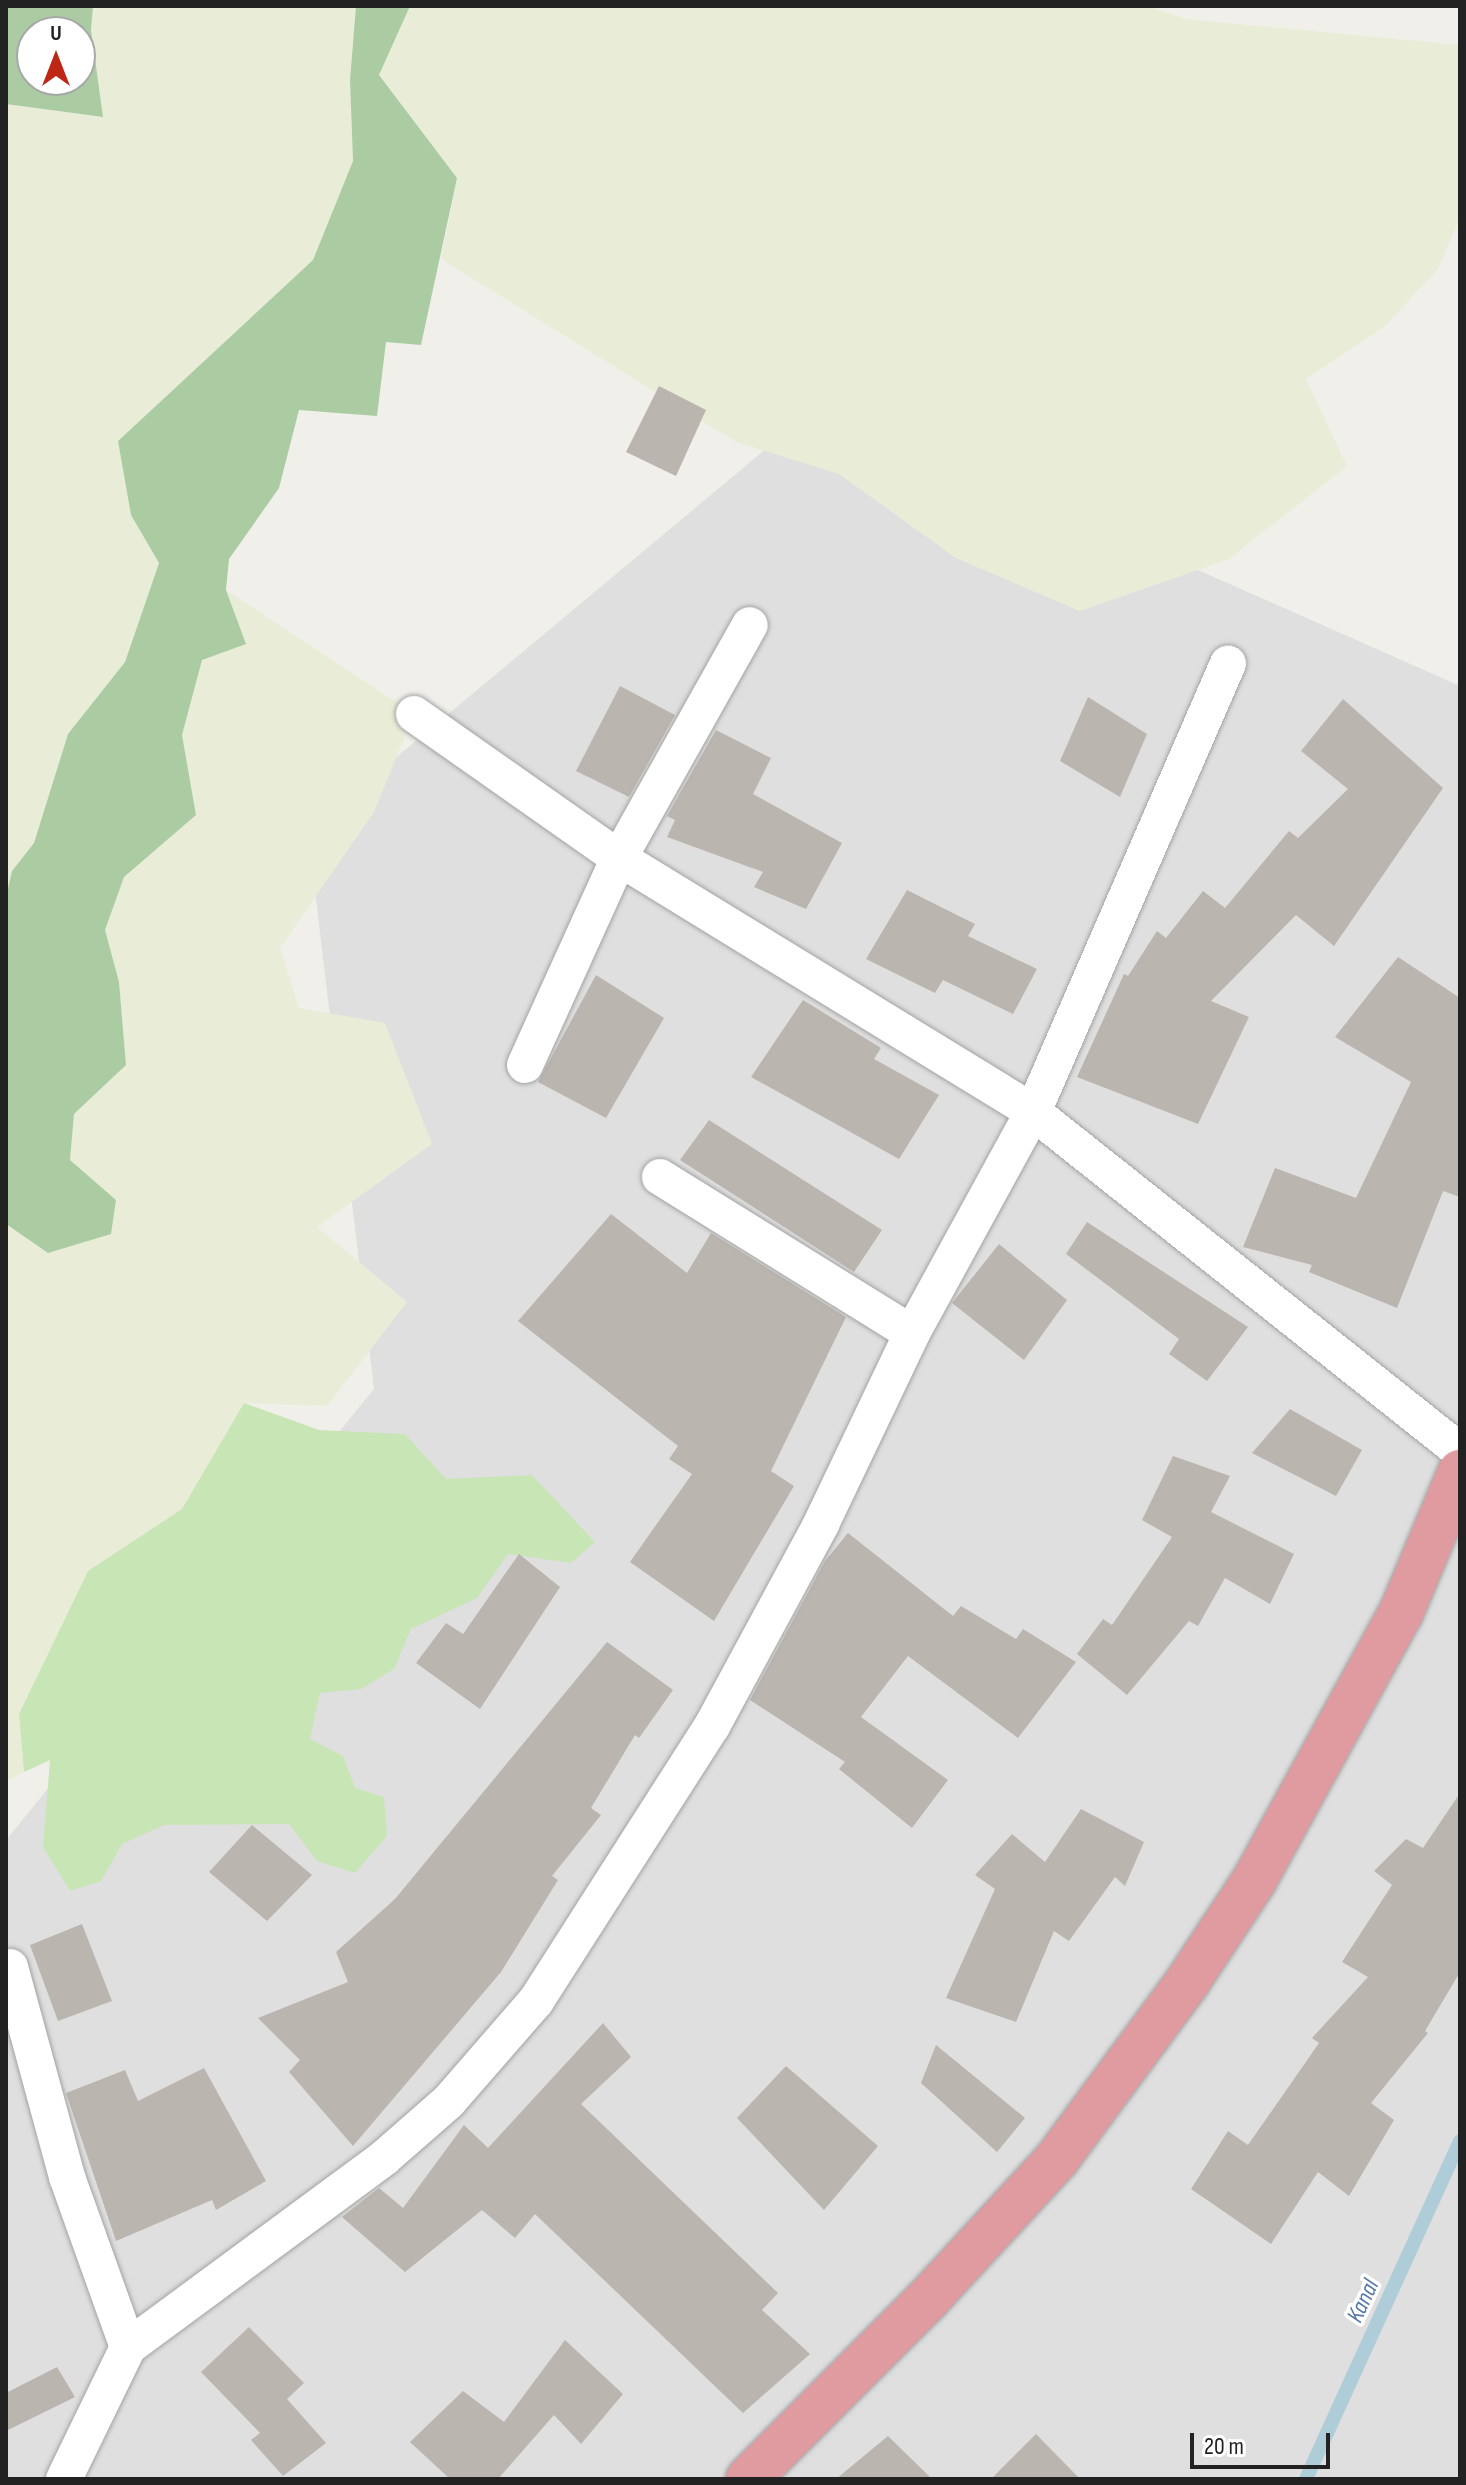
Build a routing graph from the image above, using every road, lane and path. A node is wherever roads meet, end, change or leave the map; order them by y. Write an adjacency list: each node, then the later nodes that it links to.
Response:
1 (750, 625): 4 (street)
2 (1228, 664): 6 (street)
3 (414, 714): 4 (street)
4 (619, 858): 5 (street); 6 (street)
5 (525, 1065)
6 (1033, 1112): 8 (street); 9 (street)
7 (660, 1177): 8 (street)
8 (912, 1333): 12 (street)
9 (1460, 1451)
10 (1460, 1472): 14 (highway)
11 (10, 1967): 12 (street)
12 (128, 2347): 13 (street)
13 (64, 2479)
14 (748, 2479)

